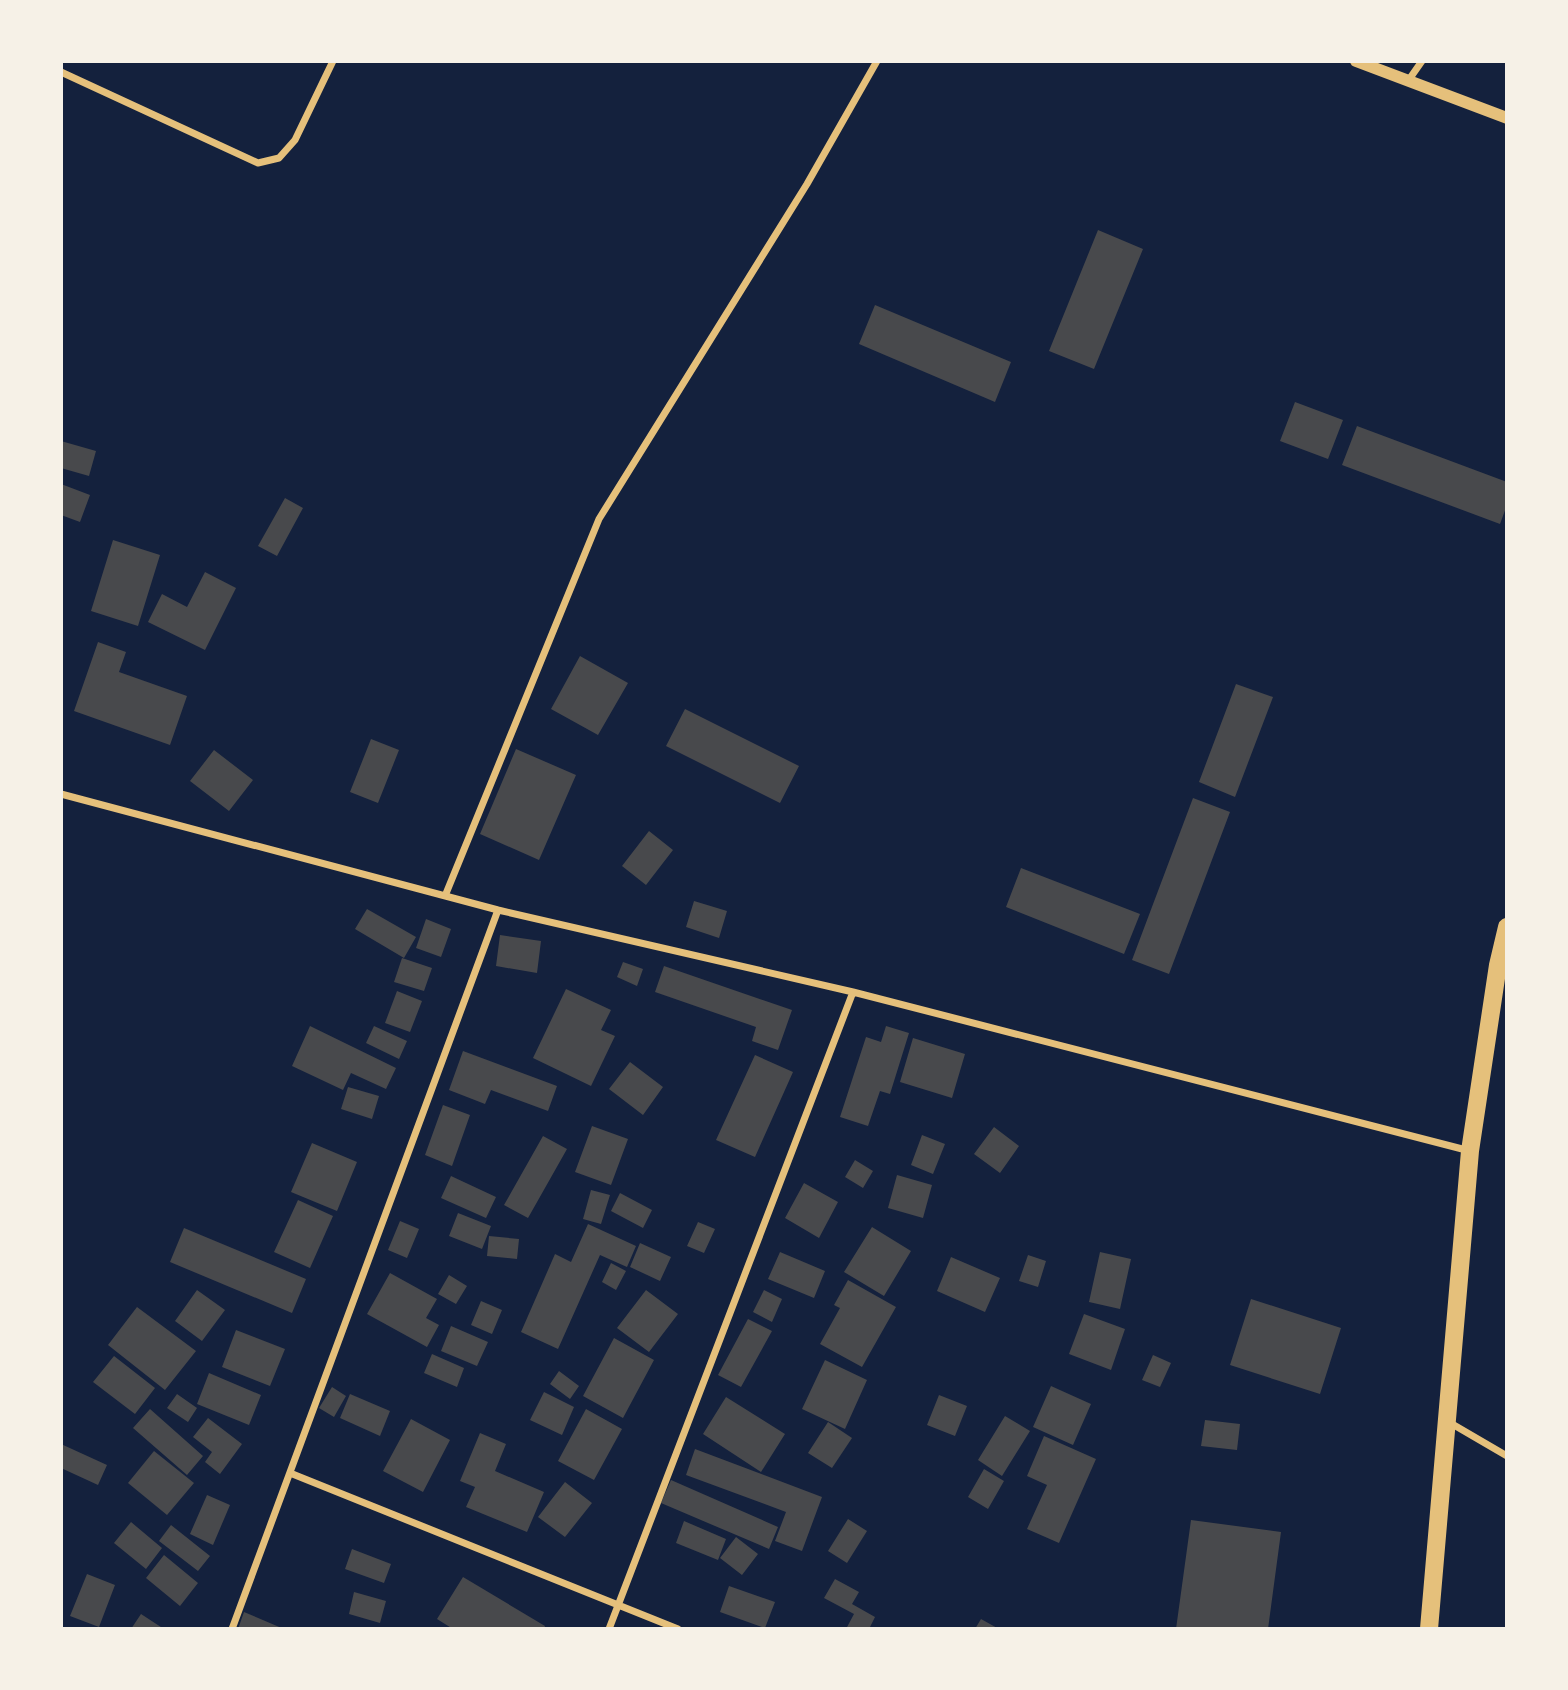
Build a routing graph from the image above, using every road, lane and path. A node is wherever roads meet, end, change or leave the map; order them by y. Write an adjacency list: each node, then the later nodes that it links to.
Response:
1 (333, 61): 5 (street)
2 (877, 61): 9 (street)
3 (1356, 61): 6 (street)
4 (1422, 61): 6 (street)
5 (61, 72)
6 (1408, 82): 7 (street)
7 (1507, 118)
8 (61, 794): 9 (street)
9 (445, 896): 10 (street)
10 (498, 910): 12 (street); 16 (street)
11 (1507, 927): 13 (main road)
12 (853, 992): 13 (street); 17 (street)
13 (1470, 1151): 14 (main road)
14 (1446, 1420): 15 (street); 21 (main road)
15 (1507, 1456)
16 (289, 1473): 17 (street); 18 (street)
17 (619, 1605): 19 (street); 20 (street)
18 (232, 1629)
19 (610, 1629)
20 (678, 1629)
21 (1429, 1629)

